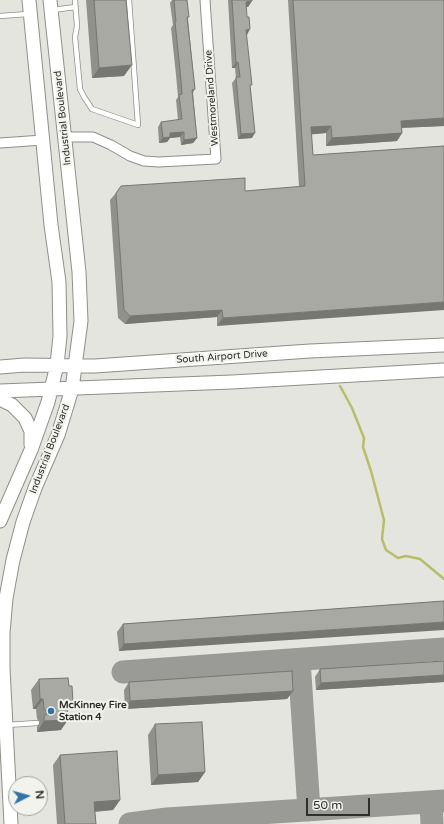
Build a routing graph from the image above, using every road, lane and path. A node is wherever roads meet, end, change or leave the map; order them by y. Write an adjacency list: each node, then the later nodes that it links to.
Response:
1 (29, 0): 7 (main road, Industrial Boulevard)
2 (75, 0): 6 (lane)
3 (129, 0): 6 (lane)
4 (205, 0): 9 (street, Westmoreland Drive)
5 (51, 5): 6 (lane); 9 (main road, Industrial Boulevard)
6 (75, 7)
7 (30, 14): 8 (lane); 10 (main road, Industrial Boulevard)
8 (0, 16)
9 (64, 137): 10 (main road); 14 (main road, Industrial Boulevard)
10 (43, 140): 11 (street); 13 (main road, Industrial Boulevard)
11 (0, 143)
12 (444, 345): 14 (main road, South Airport Drive)
13 (57, 365): 14 (main road, South Airport Drive); 15 (main road, South Airport Drive); 17 (main road, Industrial Boulevard)
14 (77, 366): 18 (main road, Industrial Boulevard)
15 (0, 367)
16 (444, 370): 18 (main road)
17 (52, 389): 18 (main road); 19 (main road); 21 (main road, Industrial Boulevard)
18 (72, 389): 24 (main road, Industrial Boulevard)
19 (0, 391)
20 (0, 399): 21 (main road)
21 (31, 450): 22 (main road, Industrial Boulevard)
22 (0, 521)
23 (37, 723): 24 (lane)
24 (3, 726): 25 (main road, Industrial Boulevard)
25 (11, 824)

